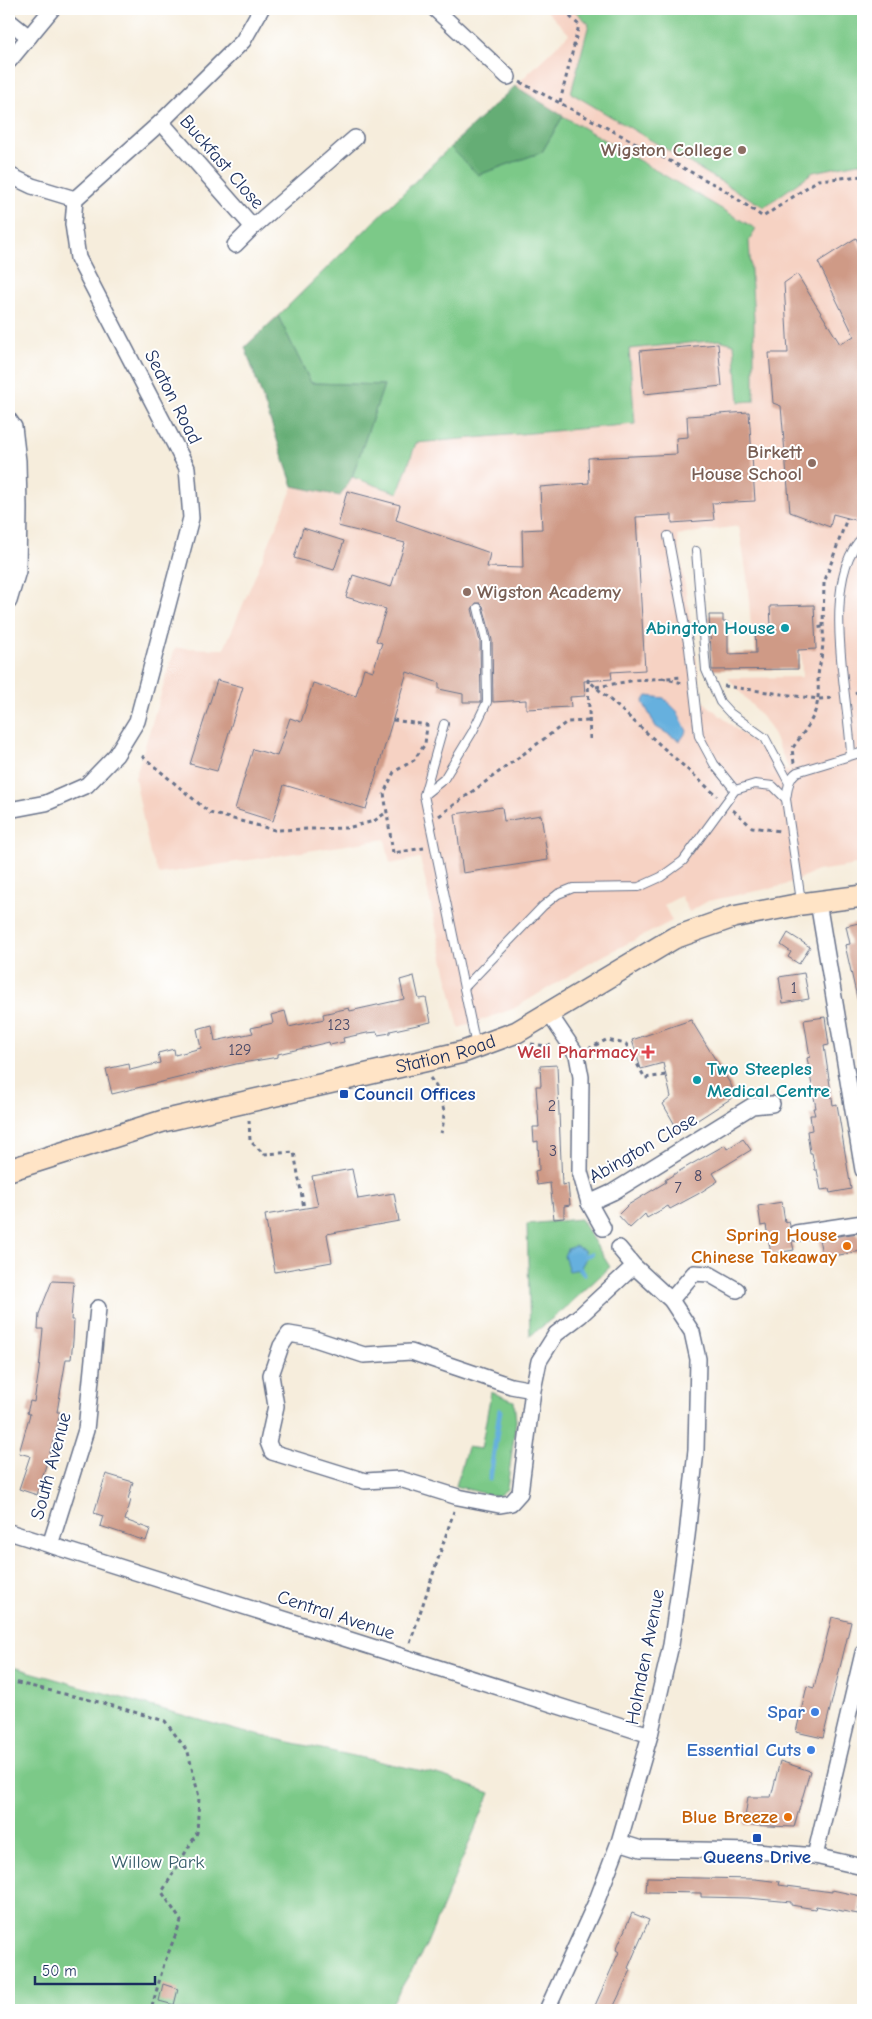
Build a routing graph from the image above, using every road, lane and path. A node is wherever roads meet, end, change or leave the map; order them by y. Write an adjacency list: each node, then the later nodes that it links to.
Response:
1 (52, 9): 6 (street)
2 (261, 9): 10 (street)
3 (435, 9): 8 (street)
4 (562, 9): 9 (path)
5 (9, 20): 6 (street)
6 (29, 37): 7 (street)
7 (9, 61)
8 (509, 78): 9 (path)
9 (560, 102): 13 (path)
10 (160, 122): 14 (street); 15 (street, Buckfast Close)
11 (355, 138): 15 (street, Buckfast Close)
12 (9, 175): 14 (street)
13 (863, 176)
14 (75, 199): 47 (street, Seaton Road)
15 (253, 227): 16 (street, Buckfast Close)
16 (235, 246)
17 (9, 420): 18 (street)
18 (14, 509): 23 (street)
19 (847, 518): 25 (path)
20 (668, 536): 28 (lane)
21 (863, 538): 32 (lane)
22 (696, 552): 29 (lane)
23 (9, 601)
24 (478, 608): 44 (lane)
25 (823, 626): 26 (path); 33 (path)
26 (815, 628)
27 (662, 678): 28 (path); 28 (path); 30 (path)
28 (692, 681): 43 (lane)
29 (713, 686): 33 (path); 42 (lane)
30 (596, 687): 35 (path); 46 (path)
31 (863, 689): 32 (path)
32 (846, 697): 33 (path); 39 (lane)
33 (818, 699): 41 (path)
34 (393, 720): 48 (path)
35 (589, 721): 37 (path); 49 (path)
36 (444, 724): 44 (lane)
37 (590, 739)
38 (863, 752): 39 (lane)
39 (850, 755): 42 (lane)
40 (142, 756): 48 (path)
41 (794, 766)
42 (789, 783): 45 (lane)
43 (735, 790): 45 (lane); 46 (lane)
44 (424, 795): 53 (lane)
45 (786, 799): 55 (lane)
46 (725, 803): 51 (path); 56 (lane)
47 (9, 810)
48 (387, 812): 53 (path)
49 (437, 817)
50 (862, 832): 52 (path)
51 (782, 838)
52 (863, 841)
53 (438, 862): 56 (lane)
54 (863, 896): 55 (main road, Station Road)
55 (810, 903): 57 (main road, Station Road); 68 (street)
56 (464, 988): 60 (lane)
57 (548, 1012): 60 (main road, Station Road); 61 (street, Abington Close)
58 (558, 1043): 59 (path)
59 (528, 1044)
60 (477, 1048): 62 (main road, Station Road)
61 (577, 1056): 63 (path); 69 (street, Abington Close)
62 (423, 1066): 66 (path); 67 (main road, Station Road)
63 (666, 1075)
64 (772, 1104): 69 (street, Abington Close)
65 (248, 1112): 70 (path)
66 (441, 1133)
67 (9, 1170)
68 (863, 1170)
69 (589, 1203): 72 (street, Abington Close)
70 (304, 1208)
71 (863, 1222): 73 (street)
72 (603, 1228)
73 (796, 1233)
74 (618, 1248): 75 (street, Holmden Avenue)
75 (634, 1266): 77 (street, Holmden Avenue); 79 (street)
76 (737, 1290): 77 (street)
77 (671, 1300): 86 (street, Holmden Avenue)
78 (98, 1308): 82 (street, South Avenue)
79 (533, 1390): 80 (street); 80 (street)
80 (458, 1497): 84 (path)
81 (9, 1532): 82 (street, Central Avenue)
82 (50, 1545): 84 (street, Central Avenue)
83 (863, 1653): 88 (street)
84 (405, 1658): 86 (street, Central Avenue)
85 (9, 1681): 90 (path)
86 (650, 1735): 87 (street, Holmden Avenue)
87 (618, 1842): 88 (street); 91 (street, Holmden Avenue)
88 (815, 1856): 89 (street)
89 (863, 1867)
90 (151, 2010)
91 (546, 2010)

